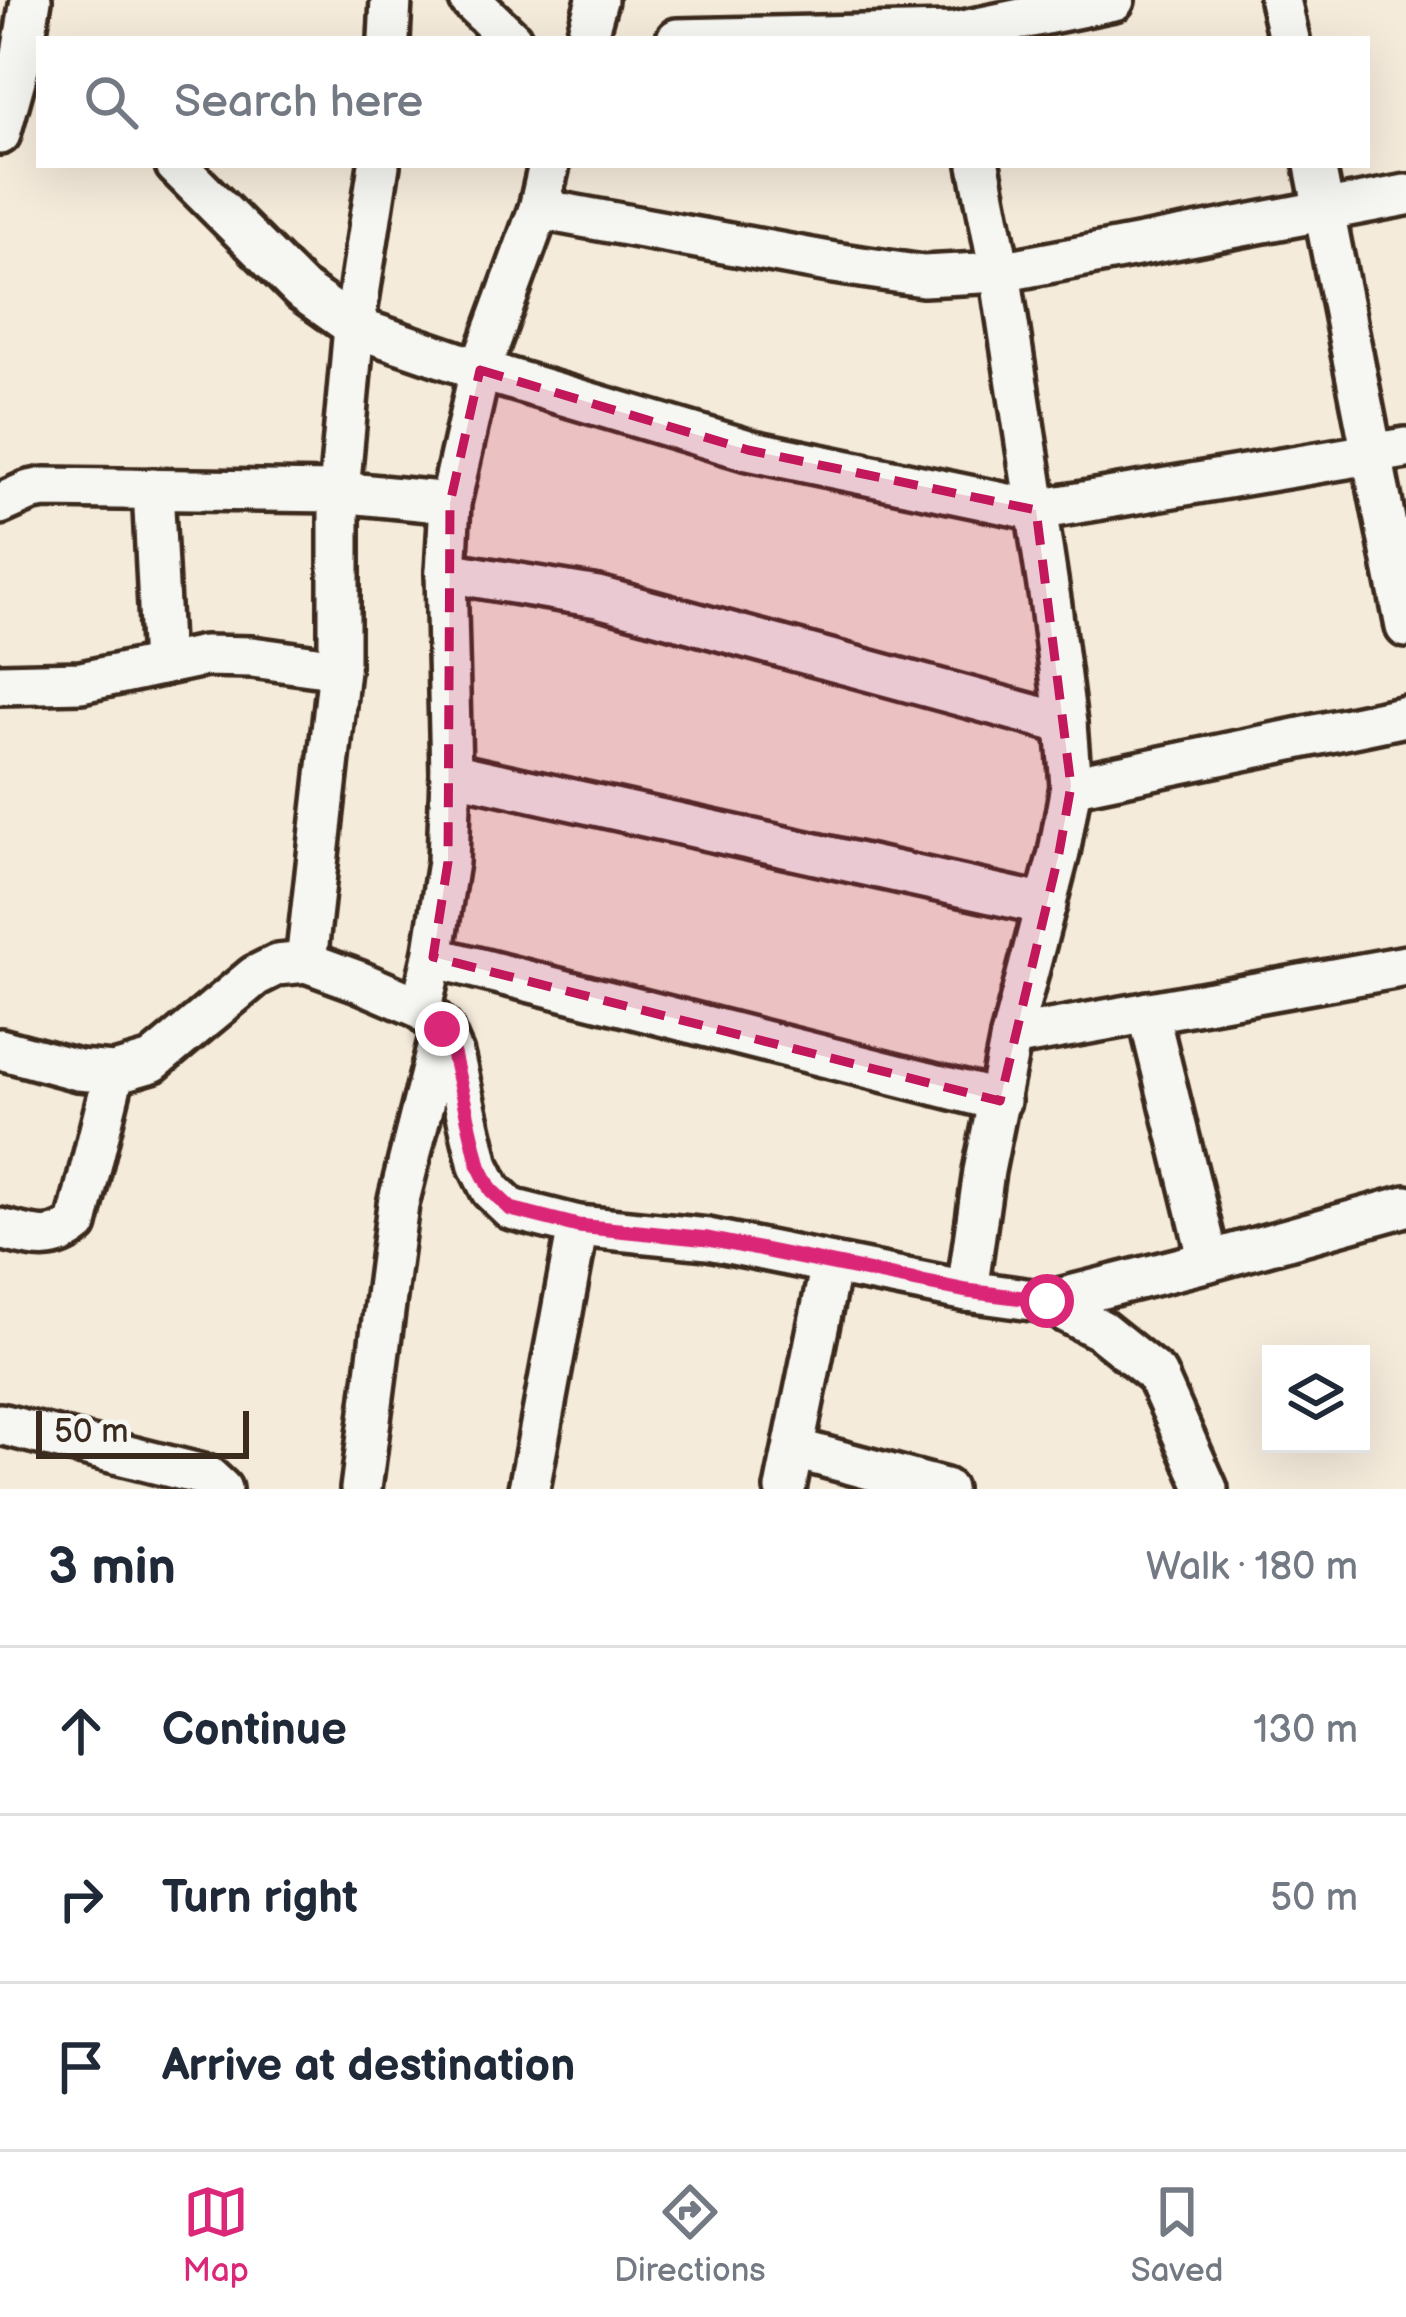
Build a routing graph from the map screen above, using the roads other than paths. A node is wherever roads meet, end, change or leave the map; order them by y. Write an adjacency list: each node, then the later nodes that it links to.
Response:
1 (31, 0): 13 (street)
2 (391, 0): 8 (street)
3 (470, 0): 9 (street)
4 (597, 0): 10 (street)
5 (1114, 0): 7 (street)
6 (1280, 0): 12 (street)
7 (951, 24): 11 (street)
8 (389, 36)
9 (508, 36)
10 (587, 36)
11 (732, 36)
12 (1288, 36)
13 (20, 53): 14 (street)
14 (0, 134)
15 (179, 168): 24 (street)
16 (379, 168): 24 (street)
17 (548, 168): 21 (street)
18 (980, 168): 23 (street)
19 (1316, 168): 22 (street)
20 (1406, 195): 22 (street)
21 (539, 209): 23 (street); 25 (street)
22 (1325, 211): 23 (street); 26 (street)
23 (1000, 272): 31 (street)
24 (354, 327): 25 (street); 28 (street)
25 (480, 370): 29 (street); 31 (street)
26 (1389, 450): 31 (street); 33 (street)
27 (153, 489): 28 (street); 30 (street); 34 (street)
28 (339, 492): 29 (street); 35 (street)
29 (450, 503): 32 (street)
30 (0, 504)
31 (1036, 510): 38 (street)
32 (446, 572): 38 (street); 39 (street)
33 (1406, 627)
34 (162, 665): 35 (street); 36 (street)
35 (339, 669): 43 (street)
36 (0, 684)
37 (1406, 716): 40 (street)
38 (1066, 724): 40 (street)
39 (451, 773): 41 (street); 42 (street)
40 (1070, 787): 41 (street)
41 (1046, 905): 47 (street)
42 (433, 957): 46 (street); 50 (street)
43 (306, 962): 46 (street); 49 (street)
44 (1406, 966): 45 (street)
45 (1148, 1012): 47 (street); 54 (street)
46 (431, 1019): 52 (street); 61 (street)
47 (1011, 1037): 50 (street)
48 (0, 1049): 49 (street)
49 (114, 1072): 53 (street)
50 (1000, 1101): 56 (street)
51 (1406, 1206): 54 (street)
52 (578, 1226): 55 (street); 62 (street)
53 (0, 1228)
54 (1209, 1262): 57 (street)
55 (831, 1264): 56 (street); 59 (street)
56 (967, 1291): 57 (street)
57 (1047, 1301): 65 (street)
58 (0, 1424): 60 (street)
59 (795, 1449): 63 (street); 64 (street)
60 (221, 1489)
61 (361, 1489)
62 (530, 1489)
63 (785, 1489)
64 (945, 1489)
65 (1208, 1489)

